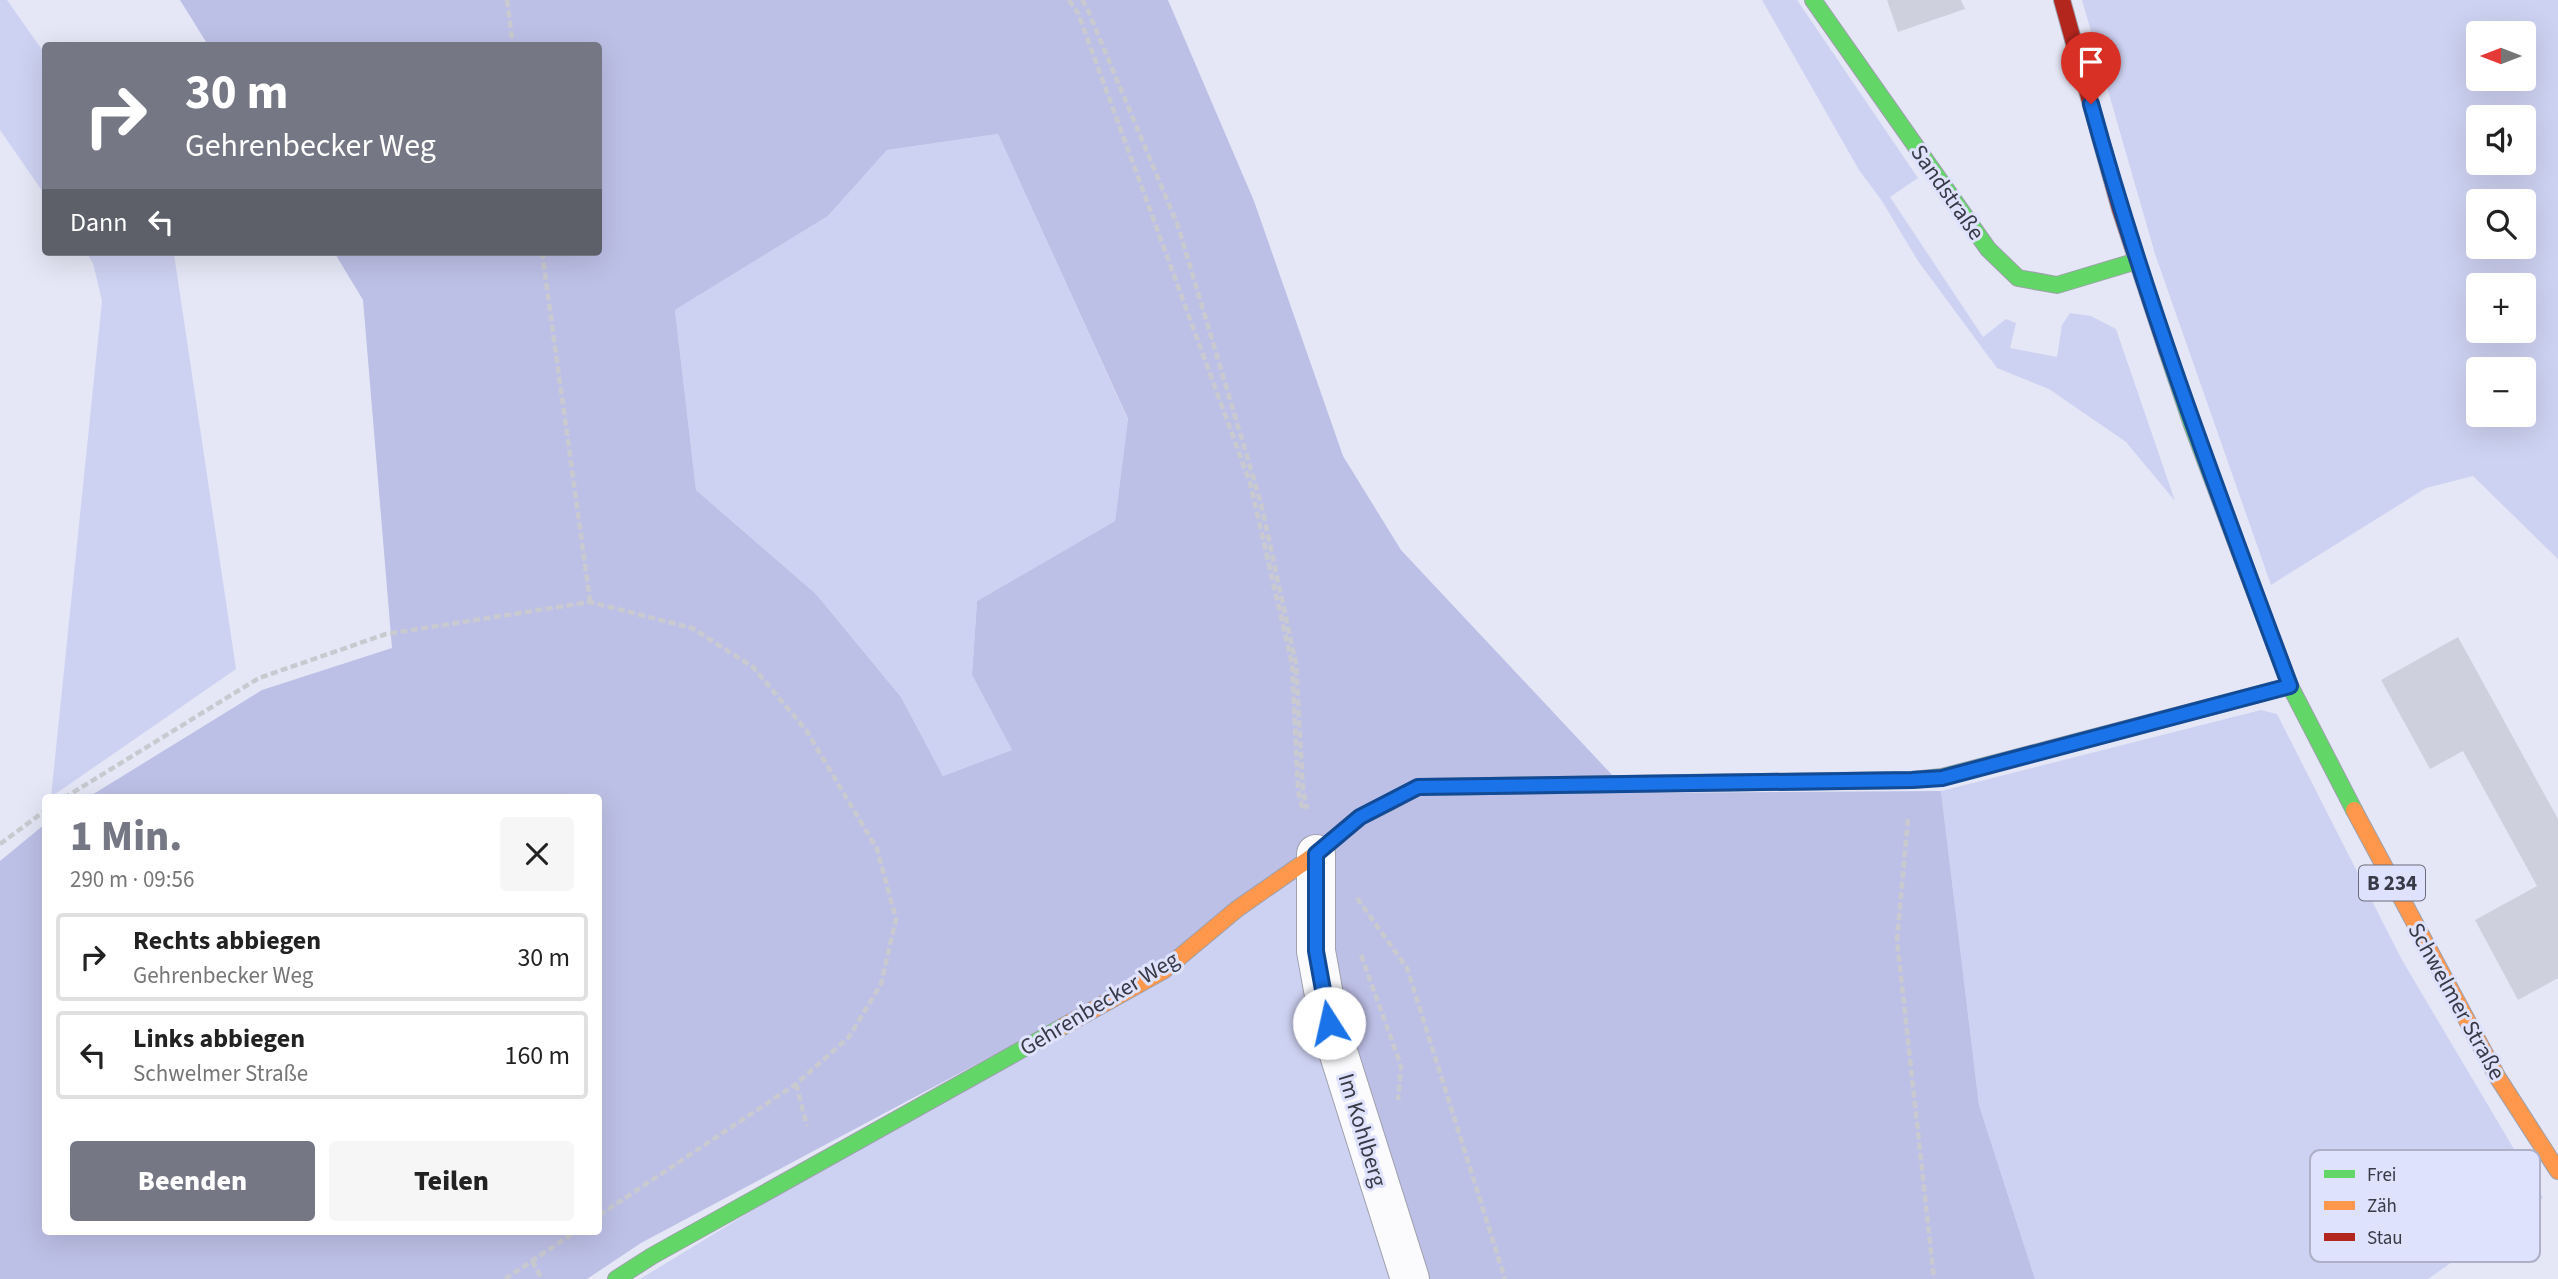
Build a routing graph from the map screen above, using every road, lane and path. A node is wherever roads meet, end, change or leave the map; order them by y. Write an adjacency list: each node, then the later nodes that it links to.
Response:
1 (507, 0): 6 (path)
2 (1069, 0): 14 (path)
3 (1082, 0): 16 (path)
4 (1813, 0): 8 (street, Sandstraße)
5 (2062, 0): 8 (street, Schwelmer Straße / B 234)
6 (512, 42)
7 (543, 256): 9 (path)
8 (2137, 261): 10 (street, Schwelmer Straße / B 234)
9 (590, 602): 12 (path); 18 (path)
10 (2290, 686): 11 (street, Gehrenbecker Weg); 17 (street, Schwelmer Straße / B 234)
11 (1912, 780): 16 (street, Gehrenbecker Weg); 26 (path)
12 (70, 794)
13 (42, 813): 15 (path)
14 (1304, 815)
15 (0, 845)
16 (1316, 854): 23 (street, Gehrenbecker Weg); 24 (street, Im Kohlberg); 25 (path)
17 (2558, 1171)
18 (602, 1213)
19 (571, 1235): 20 (path)
20 (532, 1261): 21 (path); 22 (path)
21 (505, 1279)
22 (542, 1279)
23 (616, 1279)
24 (1410, 1279)
25 (1505, 1279)
26 (1934, 1279)

